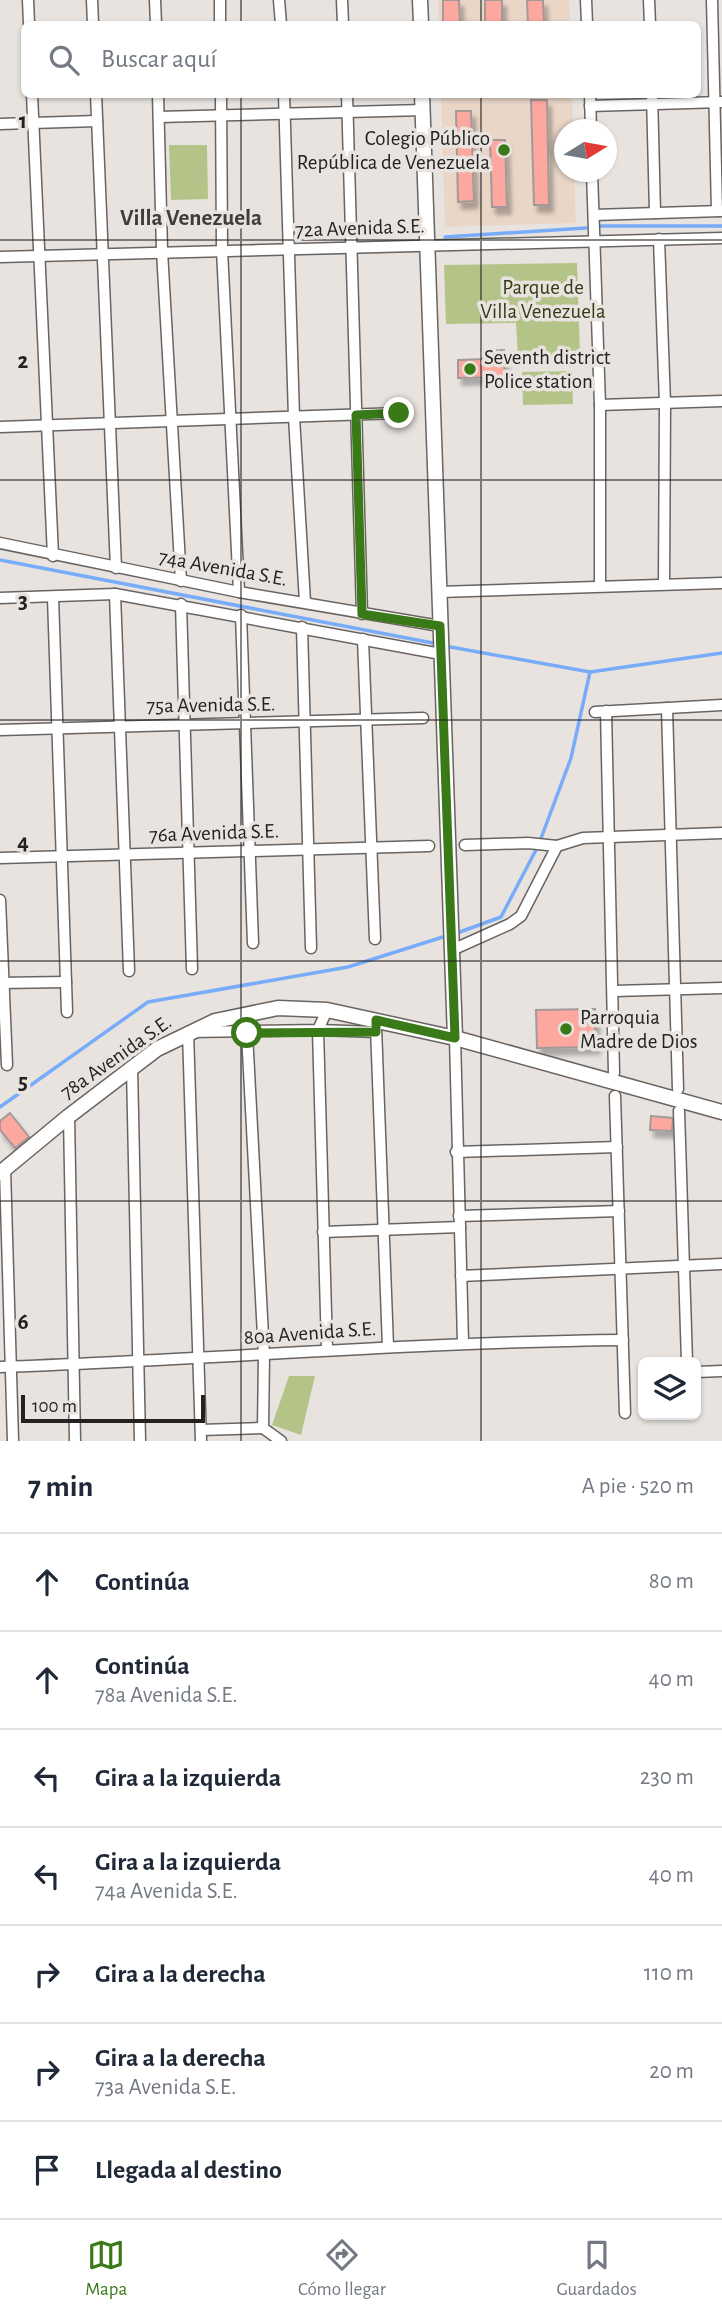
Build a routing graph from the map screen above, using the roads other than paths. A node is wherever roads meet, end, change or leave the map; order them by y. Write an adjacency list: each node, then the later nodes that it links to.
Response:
1 (28, 0): 11 (street)
2 (92, 0): 12 (street)
3 (155, 0): 13 (street)
4 (220, 0): 14 (street)
5 (279, 0): 15 (street)
6 (342, 0): 16 (street)
7 (420, 0): 17 (street)
8 (586, 0): 18 (street)
9 (649, 0): 19 (street)
10 (712, 0): 29 (street)
11 (29, 21)
12 (93, 21)
13 (156, 21)
14 (220, 21)
15 (281, 21)
16 (343, 21)
17 (421, 21)
18 (587, 21)
19 (650, 21)
20 (32, 98): 37 (street)
21 (96, 98): 36 (street)
22 (158, 98): 34 (street)
23 (220, 98): 32 (street)
24 (284, 98): 33 (street)
25 (347, 98): 31 (street)
26 (422, 98): 30 (street)
27 (652, 99): 28 (street); 29 (street); 41 (street)
28 (590, 100): 35 (street)
29 (718, 102): 40 (street)
30 (423, 110): 31 (street); 46 (street)
31 (348, 113): 33 (street); 47 (street)
32 (221, 115): 33 (street); 34 (street); 48 (street)
33 (285, 115): 49 (street)
34 (159, 117): 50 (street)
35 (591, 119)
36 (97, 121): 37 (street); 51 (street)
37 (33, 122): 38 (street); 52 (street)
38 (0, 124)
39 (593, 182): 42 (street)
40 (719, 211): 41 (street)
41 (655, 213): 42 (street)
42 (594, 215): 45 (street)
43 (722, 238): 44 (street, 72a Avenida S.E.)
44 (659, 239): 45 (street, 72a Avenida S.E.); 55 (street)
45 (594, 241): 46 (street, 72a Avenida S.E.); 56 (street)
46 (426, 245): 47 (street, 72a Avenida S.E.); 73 (street)
47 (351, 248): 49 (street, 72a Avenida S.E.); 58 (street)
48 (222, 250): 49 (street, 72a Avenida S.E.); 50 (street, 72a Avenida S.E.); 60 (street)
49 (289, 250): 59 (street)
50 (162, 251): 51 (street, 72a Avenida S.E.); 61 (street)
51 (100, 253): 52 (street, 72a Avenida S.E.); 62 (street)
52 (38, 255): 53 (street, 72a Avenida S.E.); 63 (street)
53 (0, 257)
54 (722, 401): 55 (street)
55 (665, 403): 56 (street); 70 (street)
56 (600, 405): 71 (street)
57 (399, 413): 58 (street)
58 (356, 415): 59 (street); 79 (street)
59 (294, 417): 60 (street); 77 (street)
60 (231, 418): 61 (street); 72 (street)
61 (172, 421): 62 (street); 68 (street)
62 (108, 423): 63 (street); 67 (street)
63 (46, 425): 64 (street); 66 (street)
64 (0, 426)
65 (0, 544): 66 (street, 74a Avenida S.E.)
66 (53, 556): 67 (street, 74a Avenida S.E.)
67 (116, 568): 68 (street, 74a Avenida S.E.)
68 (181, 581): 72 (street, 74a Avenida S.E.)
69 (722, 583): 70 (street)
70 (664, 584): 71 (street)
71 (600, 586): 73 (street)
72 (239, 592): 77 (street, 74a Avenida S.E.)
73 (439, 592): 81 (street)
74 (116, 594): 75 (street, 74a Avenida S.E.); 78 (street, 74a Avenida S.E.); 92 (street)
75 (53, 597): 76 (street, 74a Avenida S.E.); 93 (street)
76 (0, 598)
77 (305, 602): 79 (street, 74a Avenida S.E.)
78 (181, 604): 80 (street, 74a Avenida S.E.); 90 (street)
79 (362, 614): 81 (street, 74a Avenida S.E.)
80 (241, 615): 82 (street, 74a Avenida S.E.); 91 (street)
81 (440, 626): 84 (street)
82 (302, 627): 83 (street, 74a Avenida S.E.); 89 (street)
83 (363, 639): 84 (street, 74a Avenida S.E.); 88 (street)
84 (441, 654): 110 (street)
85 (722, 705): 86 (street)
86 (667, 708): 96 (street); 97 (street)
87 (424, 718): 88 (street, 75a Avenida S.E.)
88 (366, 721): 89 (street, 75a Avenida S.E.); 101 (street)
89 (304, 722): 91 (street, 75a Avenida S.E.); 102 (street)
90 (185, 724): 91 (street, 75a Avenida S.E.); 92 (street, 75a Avenida S.E.); 104 (street)
91 (245, 724): 103 (street)
92 (120, 727): 93 (street, 75a Avenida S.E.); 105 (street)
93 (57, 729): 94 (street, 75a Avenida S.E.); 106 (street)
94 (0, 730)
95 (722, 833): 96 (street)
96 (671, 834): 97 (street); 118 (street)
97 (609, 836): 100 (street); 119 (street)
98 (465, 845): 100 (street)
99 (429, 846): 101 (street, 76a Avenida S.E.)
100 (557, 846): 110 (street)
101 (371, 848): 102 (street, 76a Avenida S.E.); 109 (street)
102 (309, 849): 103 (street, 76a Avenida S.E.); 112 (street)
103 (250, 851): 104 (street, 76a Avenida S.E.); 111 (street)
104 (189, 853): 105 (street, 76a Avenida S.E.); 113 (street)
105 (126, 855): 106 (street, 76a Avenida S.E.); 114 (street)
106 (62, 856): 107 (street, 76a Avenida S.E.); 115 (street)
107 (0, 858)
108 (0, 900): 116 (street)
109 (375, 939)
110 (451, 939): 126 (street)
111 (253, 943)
112 (311, 948)
113 (192, 969)
114 (129, 971)
115 (66, 982): 116 (street); 121 (street)
116 (2, 983): 127 (street)
117 (722, 988): 118 (street)
118 (675, 989): 119 (street); 130 (street)
119 (614, 991): 129 (street)
120 (327, 1010): 122 (street, 78a Avenida S.E.); 123 (street); 124 (street, 78a Avenida S.E.)
121 (67, 1012)
122 (376, 1026): 123 (street); 126 (street, 78a Avenida S.E.); 140 (street)
123 (318, 1030): 125 (street); 141 (street)
124 (188, 1032): 125 (street); 128 (street, 78a Avenida S.E.); 152 (street)
125 (247, 1033): 150 (street)
126 (455, 1038): 133 (street, 78a Avenida S.E.); 136 (street)
127 (7, 1065)
128 (132, 1068): 134 (street, 78a Avenida S.E.); 153 (street)
129 (614, 1073)
130 (678, 1089)
131 (615, 1096): 135 (street)
132 (679, 1111): 143 (street)
133 (722, 1112)
134 (69, 1116): 137 (street, 78a Avenida S.E.); 154 (street)
135 (617, 1147): 136 (street); 138 (street)
136 (456, 1152): 139 (street)
137 (3, 1171): 155 (street)
138 (619, 1212): 139 (street); 144 (street)
139 (459, 1221): 140 (street); 145 (street)
140 (384, 1230): 141 (street); 148 (street)
141 (323, 1232): 149 (street)
142 (722, 1264): 143 (street)
143 (684, 1265): 144 (street); 151 (street)
144 (621, 1268): 145 (street); 146 (street)
145 (461, 1276): 147 (street)
146 (623, 1340): 147 (street, 80a Avenida S.E.); 158 (street)
147 (463, 1342): 148 (street, 80a Avenida S.E.)
148 (388, 1348): 149 (street, 80a Avenida S.E.)
149 (327, 1349): 150 (street, 80a Avenida S.E.)
150 (264, 1355): 152 (street, 80a Avenida S.E.); 159 (street)
151 (687, 1357)
152 (201, 1359): 153 (street, 80a Avenida S.E.); 160 (street)
153 (139, 1361): 154 (street, 80a Avenida S.E.); 163 (street)
154 (75, 1363): 155 (street, 80a Avenida S.E.); 162 (street)
155 (5, 1366): 161 (street)
156 (722, 1371): 157 (street)
157 (701, 1372)
158 (625, 1413)
159 (263, 1428): 160 (street); 164 (street)
160 (201, 1435)
161 (13, 1441)
162 (75, 1441)
163 (140, 1441)
164 (281, 1441)

